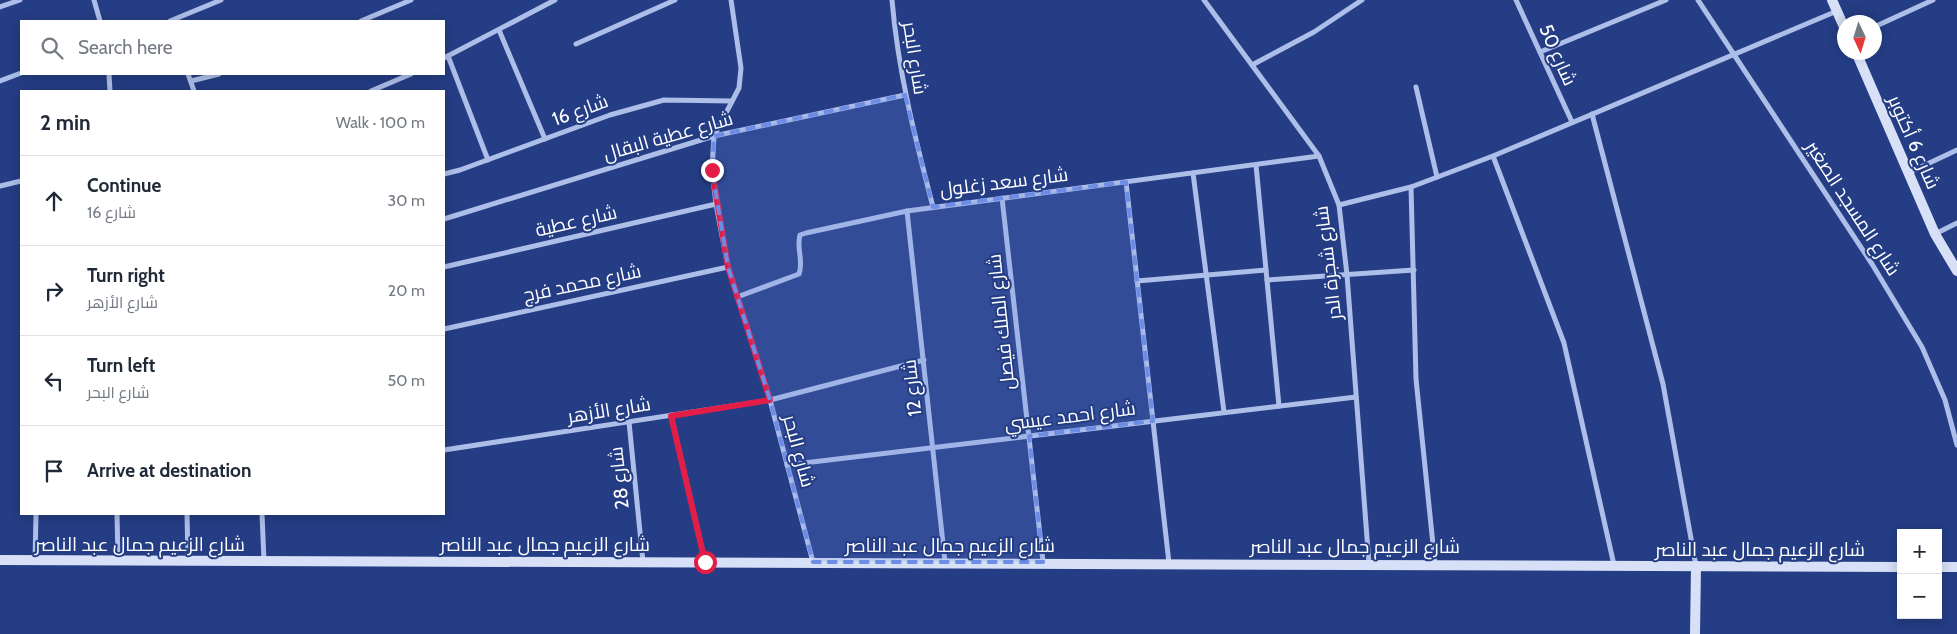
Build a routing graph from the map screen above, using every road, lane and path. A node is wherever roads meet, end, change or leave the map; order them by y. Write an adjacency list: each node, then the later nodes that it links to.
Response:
1 (20, 0): 16 (street)
2 (94, 0): 19 (street)
3 (221, 0): 20 (street)
4 (411, 0): 21 (street)
5 (555, 0): 23 (street)
6 (674, 0): 24 (street)
7 (731, 0): 44 (street, شارع البحر)
8 (892, 0): 43 (street, شارع البحر)
9 (1204, 0): 29 (street, شارع شجرة الدر)
10 (1362, 0): 29 (street)
11 (1518, 0): 25 (street, شارع 50)
12 (1666, 0): 25 (street)
13 (1698, 0): 26 (street, شارع المسجد الصغير)
14 (1832, 0): 17 (street)
15 (1933, 0): 22 (street)
16 (0, 7)
17 (1837, 11): 18 (street); 26 (street)
18 (1839, 15)
19 (100, 20)
20 (172, 20)
21 (363, 20)
22 (1882, 23)
23 (499, 30): 27 (street); 48 (street)
24 (576, 44)
25 (1540, 52): 46 (street, شارع 50)
26 (1734, 54): 45 (street); 90 (street, شارع المسجد الصغير)
27 (446, 57): 52 (street)
28 (1859, 60): 55 (street, شارع 6 أكتوبر)
29 (1252, 65): 50 (street, شارع شجرة الدر)
30 (20, 73): 35 (street)
31 (109, 75): 39 (street)
32 (188, 75): 36 (street)
33 (215, 75): 36 (street)
34 (408, 75): 37 (street)
35 (0, 81)
36 (191, 81): 40 (street)
37 (388, 85): 41 (street); 42 (street)
38 (1416, 87): 57 (street)
39 (110, 90)
40 (194, 90)
41 (374, 90)
42 (390, 90)
43 (905, 95): 47 (street, شارع عطية البقال); 65 (street, شارع البحر)
44 (732, 100): 47 (street, شارع البحر); 48 (street, شارع 16)
45 (1592, 114): 46 (street); 112 (street)
46 (1572, 122): 51 (street)
47 (714, 136): 63 (street, شارع البحر); 67 (street, شارع عطية البقال)
48 (545, 139): 52 (street, شارع 16)
49 (1957, 150): 55 (street)
50 (1319, 156): 53 (street, شارع سعد زغلول); 64 (street, شارع شجرة الدر)
51 (1493, 156): 57 (street); 111 (street)
52 (488, 160): 56 (street, شارع 16)
53 (1256, 164): 54 (street, شارع سعد زغلول); 72 (street)
54 (1193, 173): 59 (street, شارع سعد زغلول); 75 (street)
55 (1908, 173): 69 (street, شارع 6 أكتوبر)
56 (445, 174)
57 (1437, 177): 61 (street)
58 (20, 181): 60 (street)
59 (1126, 182): 62 (street, شارع سعد زغلول); 78 (street)
60 (0, 186)
61 (1411, 188): 64 (street); 73 (street)
62 (1002, 198): 65 (street, شارع سعد زغلول); 89 (street, شارع الملك فيصل)
63 (716, 204): 70 (street, شارع عطية); 71 (street, شارع البحر)
64 (1338, 206): 76 (street, شارع شجرة الدر)
65 (933, 207): 66 (street, شارع سعد زغلول)
66 (907, 211): 79 (street, شارع سعد زغلول); 81 (street, شارع 12)
67 (445, 219)
68 (1957, 223): 69 (street)
69 (1935, 234): 74 (street, شارع 6 أكتوبر)
70 (445, 267)
71 (728, 267): 79 (street, شارع البحر); 80 (street, شارع محمد فرج)
72 (1266, 270): 75 (street); 77 (street)
73 (1414, 270): 76 (street); 110 (street)
74 (1957, 271)
75 (1206, 275): 78 (street); 85 (street)
76 (1347, 275): 77 (street); 82 (street, شارع شجرة الدر)
77 (1267, 280): 84 (street)
78 (1137, 281): 87 (street)
79 (737, 297): 83 (street, شارع البحر)
80 (445, 329)
81 (924, 360): 83 (street, شارع الأزهر); 91 (street, شارع 12)
82 (1356, 397): 84 (street, شارع احمد عيسي); 109 (street, شارع شجرة الدر)
83 (770, 400): 86 (street, شارع الأزهر); 93 (street, شارع البحر)
84 (1279, 406): 85 (street, شارع احمد عيسي)
85 (1224, 412): 87 (street, شارع احمد عيسي)
86 (671, 416): 88 (street, شارع الأزهر); 104 (street)
87 (1153, 421): 89 (street, شارع احمد عيسي); 108 (street)
88 (629, 422): 92 (street, شارع الأزهر); 103 (street, شارع 28)
89 (1029, 436): 91 (street, شارع احمد عيسي); 107 (street, شارع الملك فيصل)
90 (1957, 445)
91 (933, 448): 93 (street, شارع احمد عيسي); 106 (street, شارع 12)
92 (445, 450)
93 (787, 465): 105 (street, شارع البحر)
94 (36, 515): 99 (street)
95 (117, 515): 100 (street)
96 (187, 515): 101 (street)
97 (262, 515): 102 (street)
98 (0, 560): 99 (street, شارع الزعيم جمال عبد الناصر)
99 (35, 561): 100 (street, شارع الزعيم جمال عبد الناصر)
100 (118, 562): 101 (street, شارع الزعيم جمال عبد الناصر)
101 (188, 562): 102 (street, شارع الزعيم جمال عبد الناصر)
102 (264, 562): 103 (street, شارع الزعيم جمال عبد الناصر)
103 (643, 562): 104 (street, شارع الزعيم جمال عبد الناصر)
104 (705, 562): 105 (street, شارع الزعيم جمال عبد الناصر)
105 (813, 562): 106 (street, شارع الزعيم جمال عبد الناصر)
106 (945, 562): 107 (street, شارع الزعيم جمال عبد الناصر)
107 (1043, 562): 108 (street, شارع الزعيم جمال عبد الناصر)
108 (1169, 563): 109 (street, شارع الزعيم جمال عبد الناصر)
109 (1369, 564): 110 (street, شارع الزعيم جمال عبد الناصر)
110 (1435, 564): 111 (street, شارع الزعيم جمال عبد الناصر)
111 (1614, 565): 112 (street, شارع الزعيم جمال عبد الناصر)
112 (1696, 566): 113 (street, شارع الزعيم جمال عبد الناصر); 116 (street)
113 (1897, 567)
114 (1942, 567): 115 (street)
115 (1957, 567)
116 (1695, 634)

